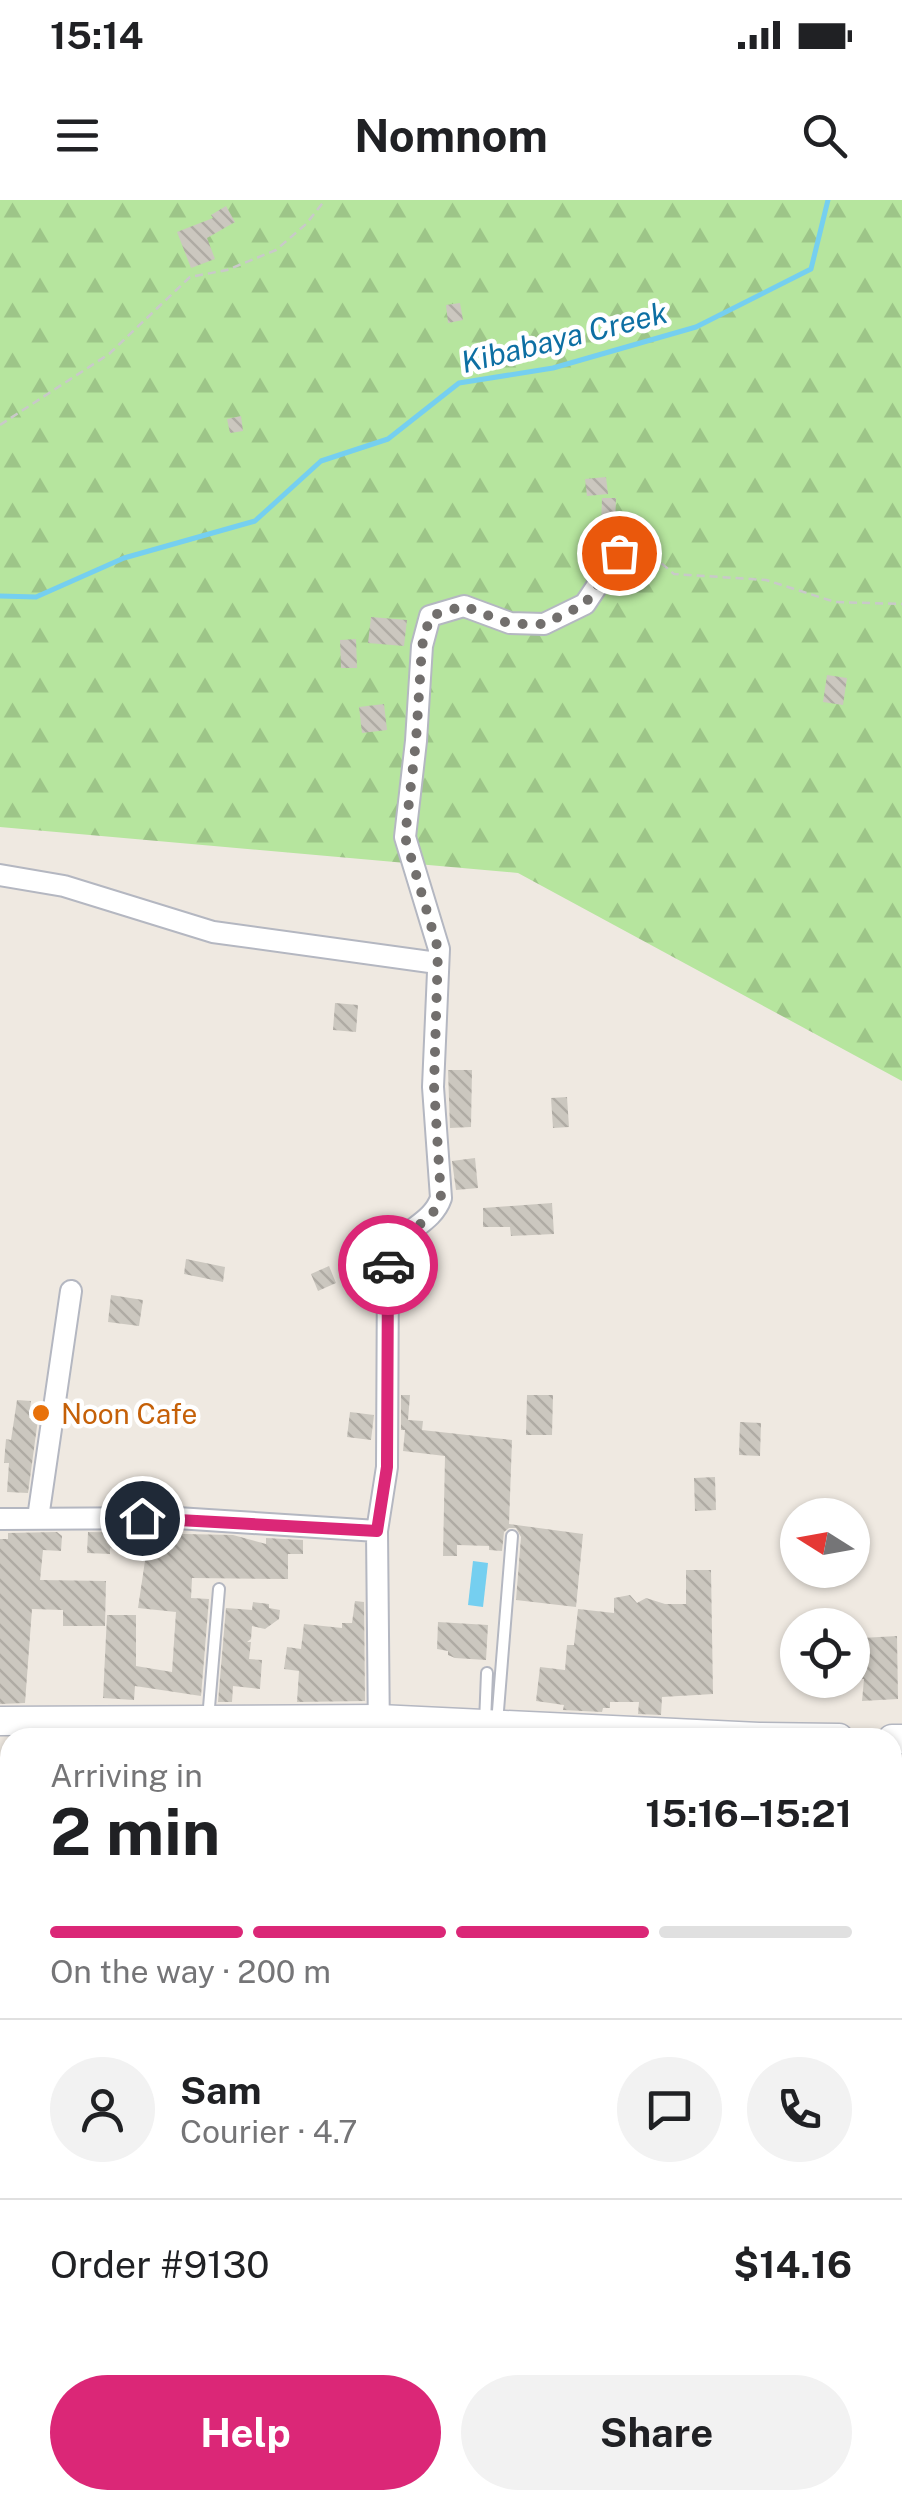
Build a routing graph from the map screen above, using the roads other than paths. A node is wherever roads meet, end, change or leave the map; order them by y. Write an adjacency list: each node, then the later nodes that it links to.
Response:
1 (619, 553): 3 (street)
2 (0, 875): 3 (street)
3 (438, 963): 7 (street)
4 (71, 1292): 5 (street)
5 (38, 1518): 6 (street); 7 (street)
6 (0, 1519)
7 (377, 1531): 16 (street)
8 (512, 1536): 13 (lane)
9 (219, 1589): 11 (lane)
10 (487, 1674): 13 (lane)
11 (208, 1720): 12 (main road); 14 (main road)
12 (0, 1721)
13 (491, 1724): 16 (main road); 17 (main road)
14 (259, 1728): 15 (main road)
15 (308, 1728): 16 (main road)
16 (379, 1728)
17 (573, 1728)

